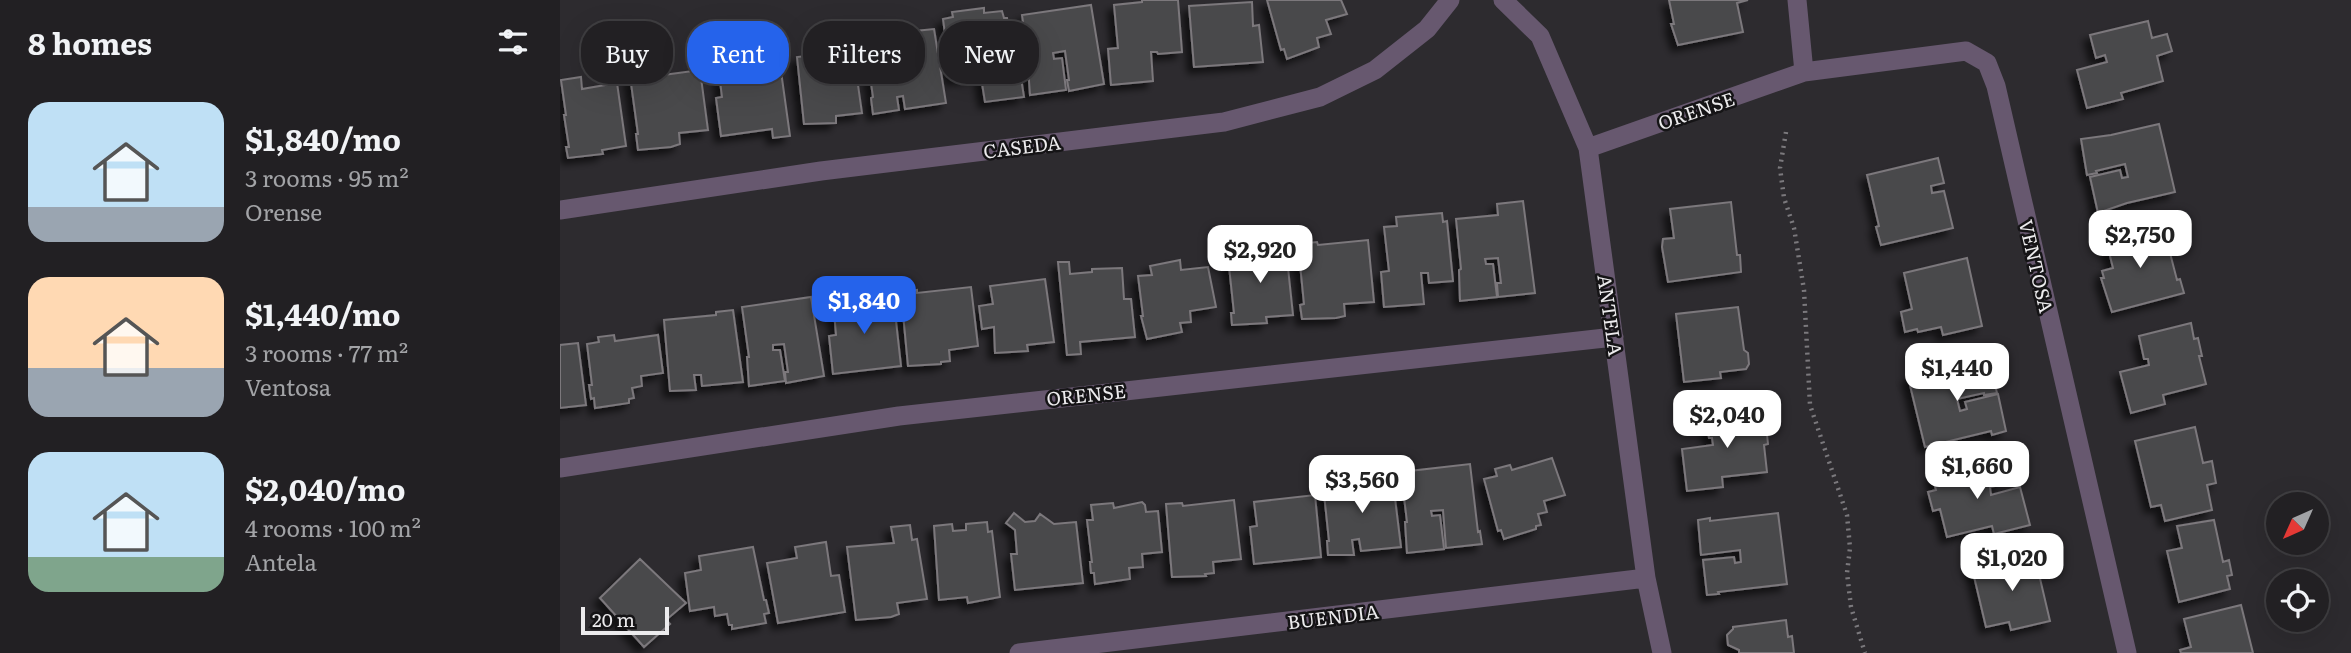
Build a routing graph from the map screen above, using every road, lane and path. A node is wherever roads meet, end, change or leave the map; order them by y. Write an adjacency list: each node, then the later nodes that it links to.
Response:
1 (1450, 0): 7 (street, CASEDA)
2 (1503, 0): 6 (street, ANTELA)
3 (1797, 0): 4 (street)
4 (1804, 72): 6 (street, ORENSE); 14 (street, VENTOSA)
5 (1786, 132): 13 (path)
6 (1588, 148): 8 (street, ANTELA)
7 (560, 210)
8 (1614, 337): 9 (street, ORENSE); 10 (street, ANTELA)
9 (560, 468)
10 (1646, 578): 11 (street, BUENDIA); 12 (street, ANTELA)
11 (1019, 653)
12 (1662, 653)
13 (1865, 653)
14 (2127, 653)

